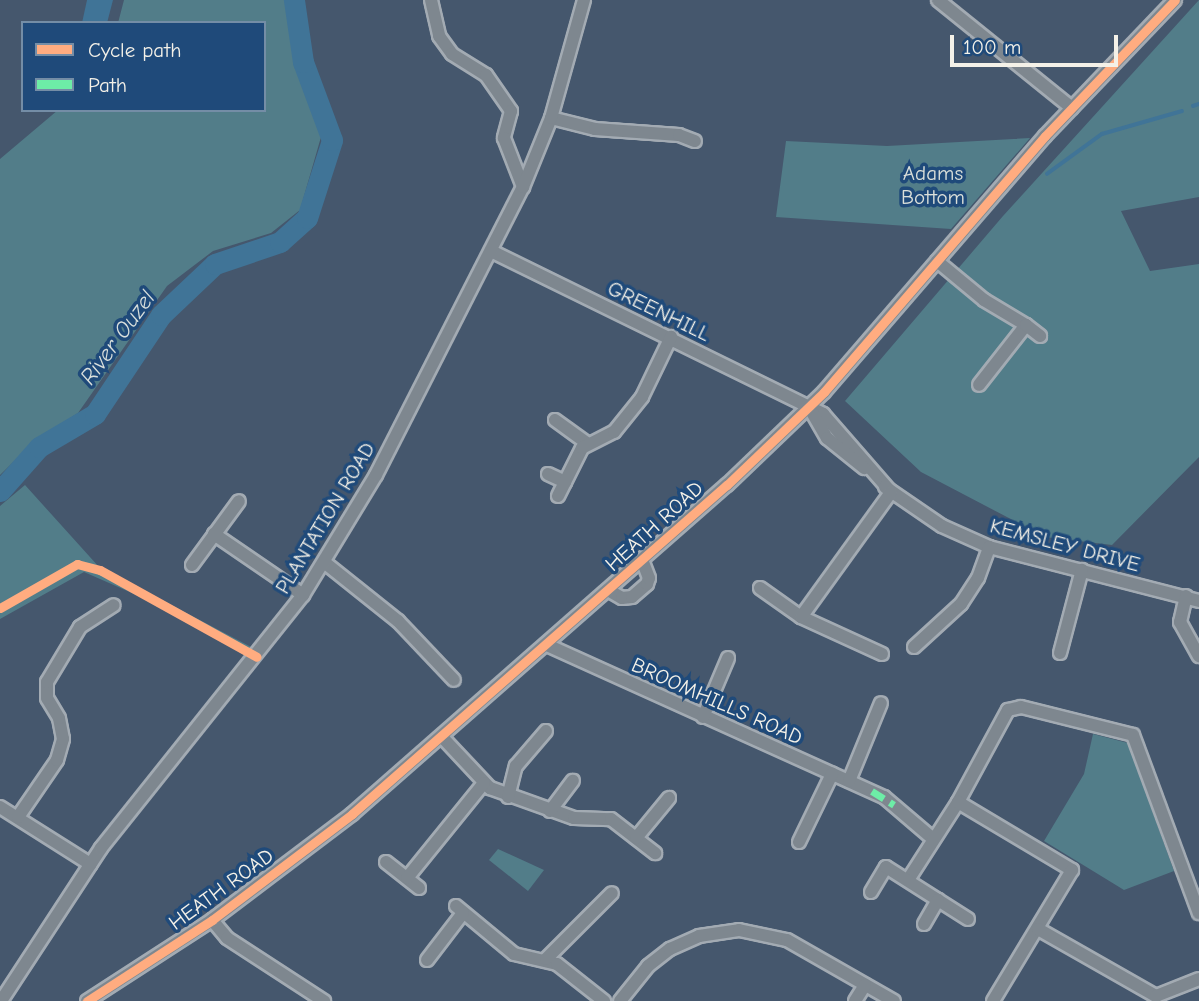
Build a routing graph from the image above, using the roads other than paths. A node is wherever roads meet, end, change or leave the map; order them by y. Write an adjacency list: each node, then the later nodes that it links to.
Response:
1 (431, 0): 8 (street)
2 (584, 0): 6 (street, PLANTATION ROAD)
3 (938, 0): 5 (street)
4 (1175, 0): 5 (street, HEATH ROAD)
5 (1072, 108): 10 (street, HEATH ROAD)
6 (551, 118): 7 (street); 8 (street, PLANTATION ROAD)
7 (695, 141)
8 (523, 187): 9 (street, PLANTATION ROAD)
9 (491, 251): 13 (street, GREENHILL); 26 (street, PLANTATION ROAD)
10 (937, 261): 11 (street); 15 (street, HEATH ROAD)
11 (1026, 326): 12 (street); 14 (street)
12 (1040, 336)
13 (671, 337): 15 (street, GREENHILL); 17 (street)
14 (979, 385)
15 (808, 407): 20 (street, KEMSLEY DRIVE); 25 (street, HEATH ROAD)
16 (555, 421): 17 (street)
17 (587, 443): 19 (street)
18 (548, 474): 19 (street)
19 (565, 482): 21 (street)
20 (891, 492): 24 (street, KEMSLEY DRIVE); 35 (street)
21 (558, 496)
22 (239, 501): 23 (street)
23 (214, 534): 27 (street); 31 (street)
24 (989, 547): 28 (street, KEMSLEY DRIVE); 37 (street)
25 (642, 560): 30 (street, HEATH ROAD); 30 (street)
26 (324, 562): 31 (street, PLANTATION ROAD); 42 (street)
27 (191, 565)
28 (1082, 570): 32 (street, KEMSLEY DRIVE); 38 (street)
29 (760, 588): 35 (street)
30 (608, 590): 36 (street, HEATH ROAD)
31 (303, 595): 62 (street, PLANTATION ROAD)
32 (1186, 596): 33 (street, KEMSLEY DRIVE); 40 (street)
33 (1199, 601)
34 (114, 605): 56 (street)
35 (800, 617): 39 (street)
36 (547, 645): 44 (street, BROOMHILLS ROAD); 46 (street, HEATH ROAD)
37 (914, 647)
38 (1060, 653)
39 (882, 654)
40 (1199, 656)
41 (728, 657): 44 (street)
42 (454, 680)
43 (881, 703): 49 (street)
44 (703, 717): 47 (street, BROOMHILLS ROAD)
45 (546, 731): 51 (street)
46 (443, 738): 50 (street); 71 (street, HEATH ROAD)
47 (832, 774): 49 (street, BROOMHILLS ROAD); 59 (street)
48 (573, 781): 55 (street)
49 (849, 781): 58 (street, BROOMHILLS ROAD)
50 (484, 783): 51 (street); 63 (street)
51 (508, 797): 55 (street)
52 (669, 798): 57 (street)
53 (958, 802): 58 (street); 69 (street); 73 (street)
54 (0, 807): 56 (street)
55 (550, 811): 57 (street)
56 (18, 817): 62 (street)
57 (636, 838): 60 (street)
58 (932, 838): 64 (street)
59 (799, 842)
60 (655, 853)
61 (386, 862): 63 (street)
62 (90, 864): 79 (street, PLANTATION ROAD)
63 (407, 878): 65 (street)
64 (908, 880): 66 (street); 68 (street)
65 (419, 888)
66 (872, 892)
67 (611, 893): 74 (street)
68 (938, 900): 70 (street); 72 (street)
69 (1199, 913)
70 (968, 919)
71 (212, 920): 80 (street, HEATH ROAD); 81 (street)
72 (924, 924)
73 (1038, 929): 78 (street); 86 (street)
74 (546, 959): 75 (street); 82 (street)
75 (427, 960)
76 (1199, 979): 78 (street)
77 (865, 985): 83 (street); 84 (street); 85 (street)
78 (1157, 998)
79 (1, 1001)
80 (87, 1001)
81 (324, 1001)
82 (604, 1001)
83 (620, 1001)
84 (855, 1001)
85 (894, 1001)
86 (993, 1001)

